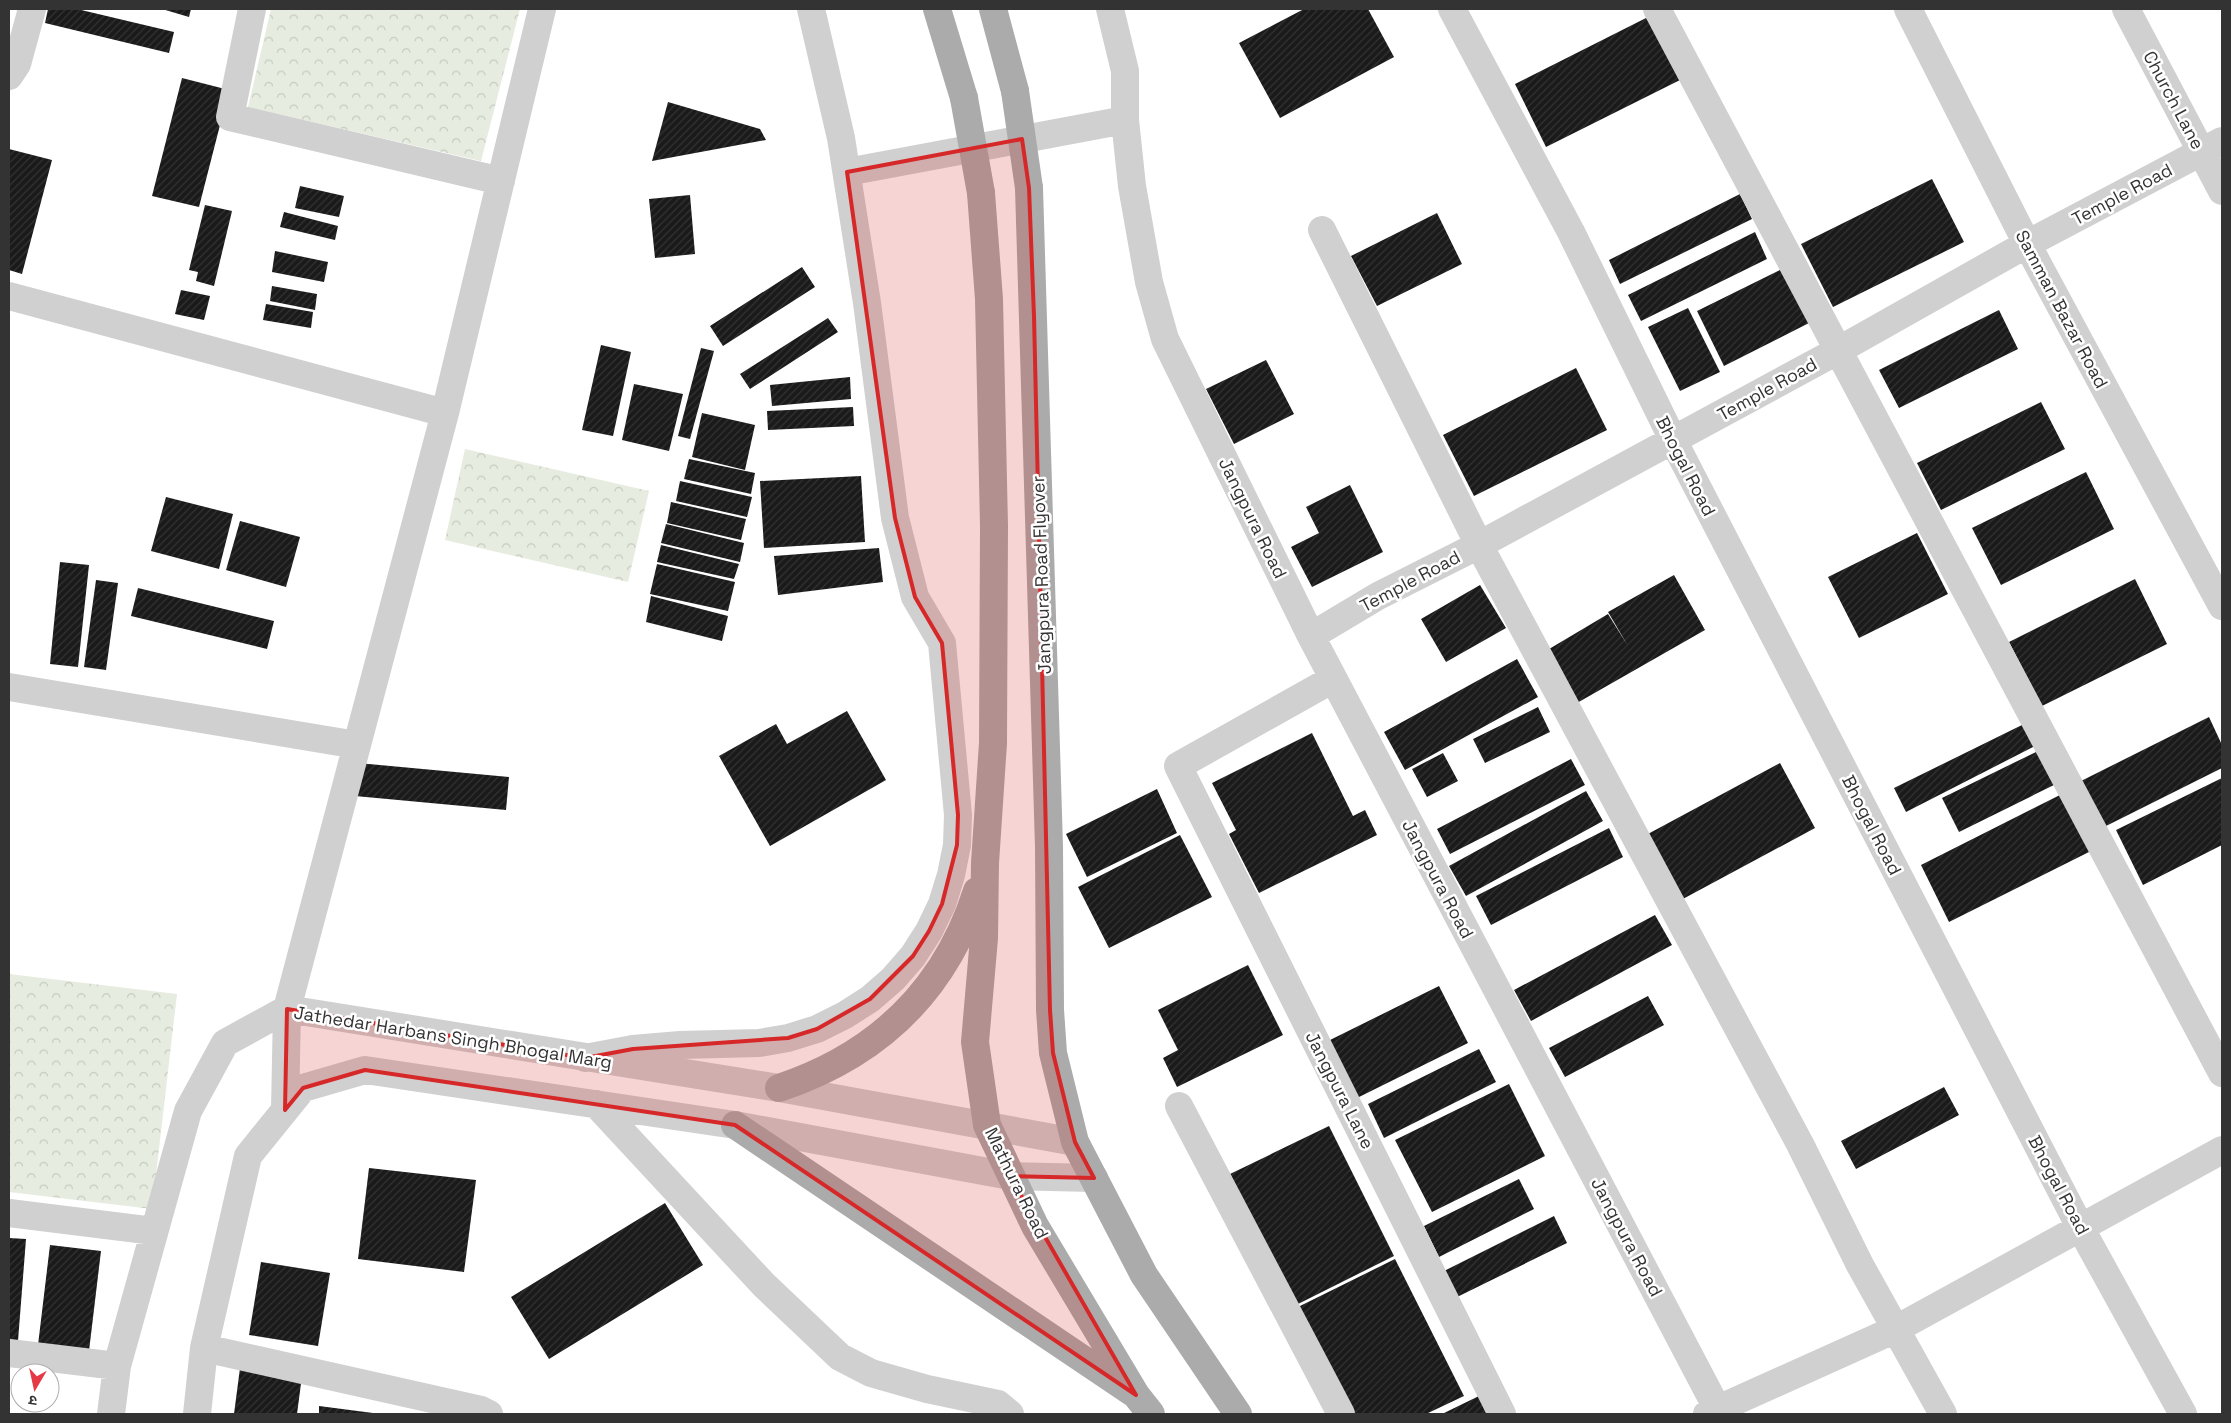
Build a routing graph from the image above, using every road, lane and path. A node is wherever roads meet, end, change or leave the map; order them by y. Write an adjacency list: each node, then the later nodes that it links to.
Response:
1 (32, 9): 12 (street)
2 (252, 9): 16 (street)
3 (542, 9): 16 (street)
4 (811, 9): 15 (street)
5 (937, 9): 30 (main road, bridge)
6 (993, 9): 40 (main road, Jangpura Road Flyover, bridge)
7 (1110, 9): 13 (street, Jangpura Road)
8 (1452, 9): 23 (street, Bhogal Road)
9 (1657, 9): 21 (street)
10 (1908, 9): 19 (street, Samman Bazar Road)
11 (2126, 9): 14 (street, Church Lane)
12 (9, 76)
13 (1126, 120): 15 (street); 26 (street, Jangpura Road)
14 (2212, 147): 17 (street, Church Lane); 19 (street, Temple Road)
15 (847, 172): 32 (street)
16 (501, 181): 22 (street)
17 (2222, 191)
18 (1322, 230): 24 (street)
19 (2027, 244): 21 (street, Temple Road); 25 (street, Samman Bazar Road)
20 (9, 296): 22 (street)
21 (1839, 350): 23 (street, Temple Road); 33 (street)
22 (445, 413): 29 (street)
23 (1673, 440): 24 (street, Temple Road); 45 (street, Bhogal Road)
24 (1479, 545): 26 (street, Temple Road); 47 (street)
25 (2222, 606)
26 (1311, 636): 27 (street, Jangpura Road)
27 (1333, 679): 53 (street, Jangpura Road); 59 (street, Jangpura Lane)
28 (9, 687): 29 (street)
29 (357, 745): 31 (street)
30 (985, 863): 34 (main road); 39 (main road, Mathura Road)
31 (287, 1009): 32 (street, Jathedar Harbans Singh Bhogal Marg); 37 (street); 46 (street, Jathedar Harbans Singh Bhogal Marg)
32 (586, 1058): 34 (street, Jathedar Harbans Singh Bhogal Marg)
33 (2222, 1073)
34 (779, 1088): 39 (street, Jathedar Harbans Singh Bhogal Marg)
35 (596, 1104): 37 (street); 38 (street); 56 (street)
36 (1179, 1106): 58 (street)
37 (285, 1110): 48 (street)
38 (735, 1125): 42 (street); 51 (main road)
39 (987, 1125): 40 (street, Jathedar Harbans Singh Bhogal Marg); 42 (main road, Mathura Road)
40 (1075, 1142): 43 (main road)
41 (2222, 1150): 45 (street)
42 (1010, 1176): 43 (street); 51 (main road, Mathura Road)
43 (1094, 1178): 57 (main road)
44 (9, 1213): 46 (street)
45 (2080, 1227): 47 (street); 61 (street, Bhogal Road)
46 (154, 1231): 50 (street, Jathedar Harbans Singh Bhogal Marg)
47 (1896, 1328): 53 (street); 60 (street)
48 (204, 1348): 52 (street); 55 (street)
49 (9, 1354): 50 (street)
50 (117, 1366): 54 (street, Jathedar Harbans Singh Bhogal Marg)
51 (1144, 1405)
52 (483, 1413)
53 (1715, 1413)
54 (112, 1414)
55 (197, 1414)
56 (1010, 1414)
57 (1238, 1414)
58 (1341, 1414)
59 (1502, 1414)
60 (1943, 1414)
61 (2183, 1414)

